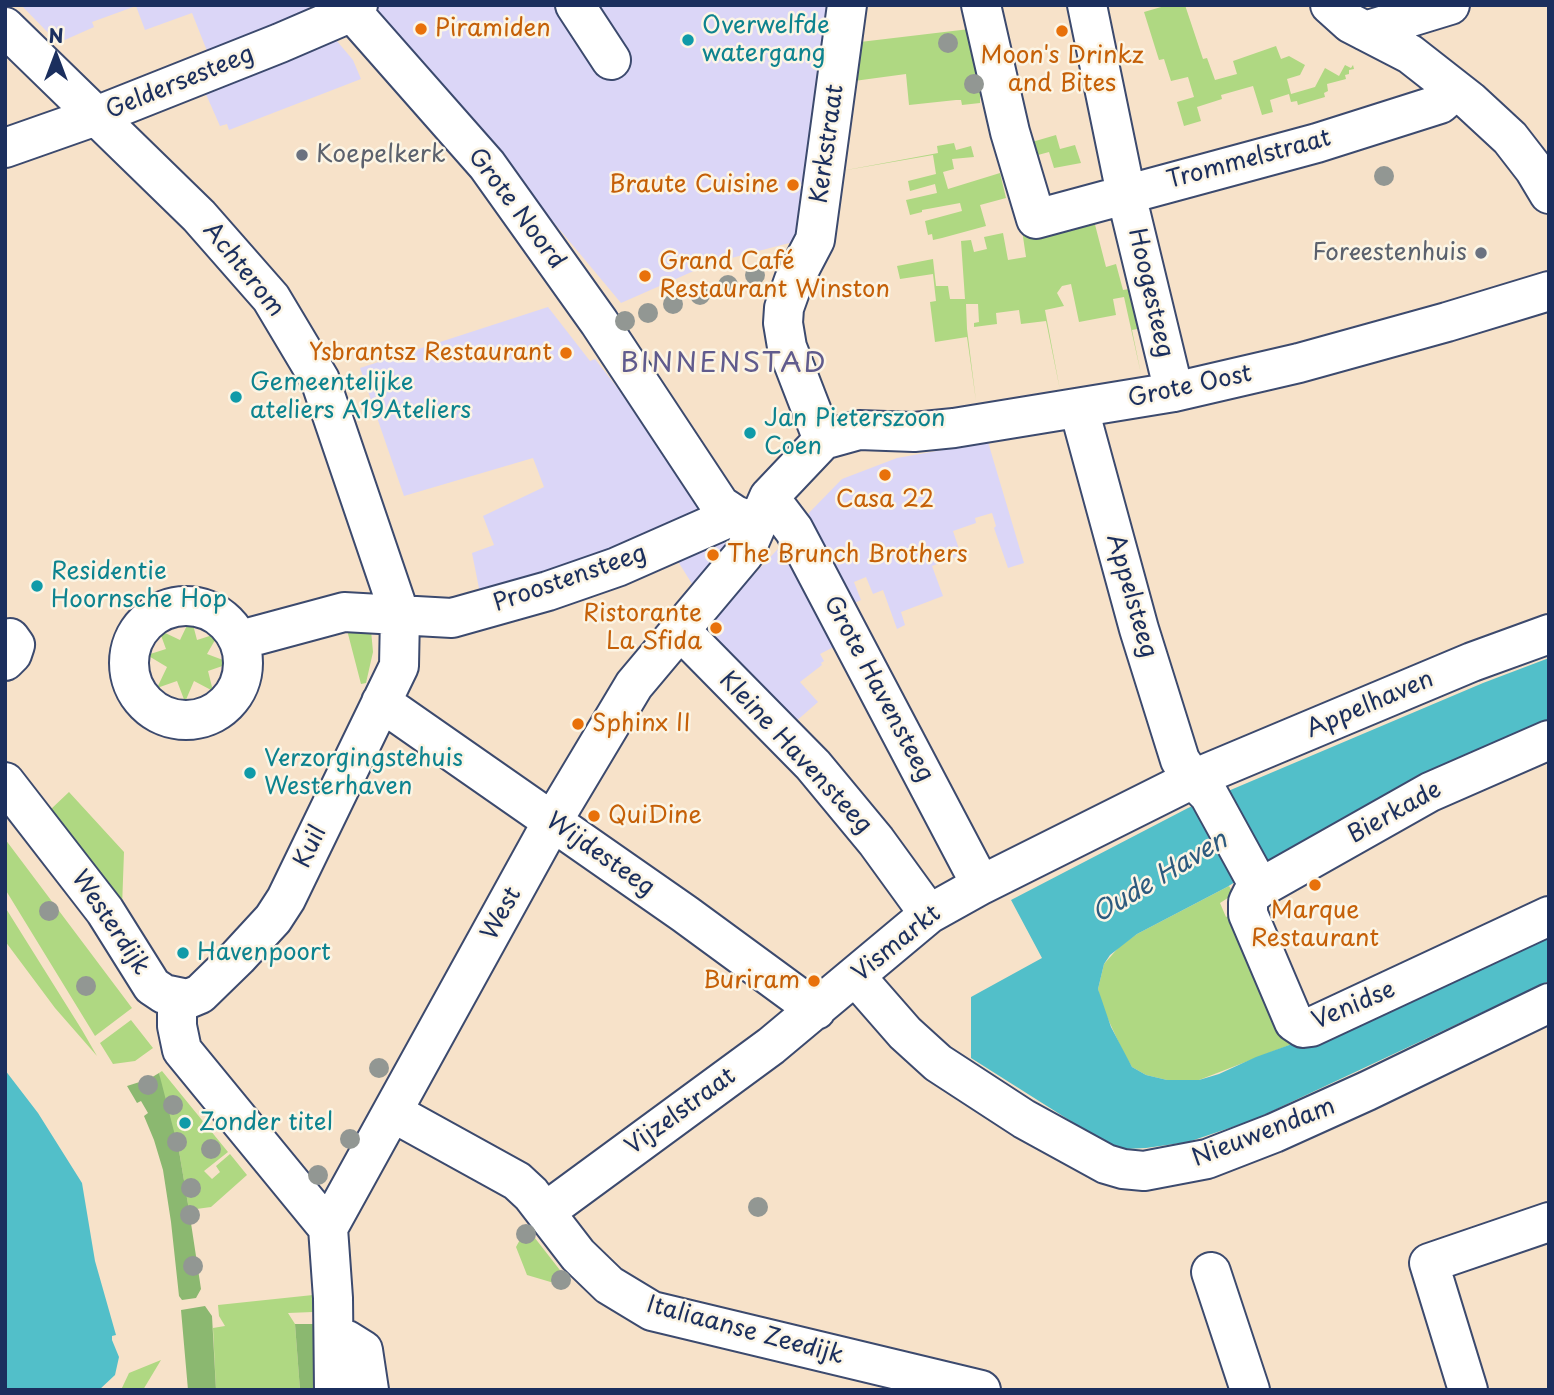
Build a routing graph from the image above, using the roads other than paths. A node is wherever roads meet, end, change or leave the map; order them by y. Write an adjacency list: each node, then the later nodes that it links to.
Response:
1 (575, 5): 10 (street)
2 (847, 5): 19 (street, Kerkstraat)
3 (981, 5): 14 (street, Trommelstraat)
4 (1087, 5): 14 (street, Hoogesteeg)
5 (1330, 5): 9 (street)
6 (1450, 5): 9 (street)
7 (352, 8): 12 (street, Geldersesteeg); 20 (street, Grote Noord)
8 (5, 27): 12 (street, Achterom)
9 (1366, 31): 11 (street)
10 (611, 60)
11 (1463, 95): 14 (street, Trommelstraat); 15 (street)
12 (96, 116): 13 (street, Geldersesteeg); 21 (street, Achterom)
13 (5, 148)
14 (1126, 194): 17 (street, Hoogesteeg)
15 (1549, 194)
16 (1549, 291): 17 (street, Grote Oost)
17 (1174, 392): 18 (street, Grote Oost)
18 (1079, 409): 19 (street, Grote Oost); 28 (street, Appelsteeg)
19 (823, 439): 20 (street)
20 (753, 512): 21 (street, Proostensteeg); 22 (street, West); 31 (street, Grote Havensteeg)
21 (400, 615): 24 (street, Proostensteeg); 25 (street, Kuil)
22 (680, 630): 29 (street, West); 32 (street, Kleine Havensteeg)
23 (1549, 634): 28 (street, Appelhaven)
24 (240, 640)
25 (381, 702): 29 (street, Wijdesteeg); 35 (street, Kuil)
26 (1549, 740): 30 (street, Bierkade)
27 (5, 782): 35 (street, Westerdijk)
28 (1201, 787): 30 (street, Appelsteeg); 31 (street, Appelhaven)
29 (552, 822): 37 (street, Wijdesteeg); 38 (street, West)
30 (1256, 881): 33 (street, Venidse)
31 (981, 885): 32 (street, Vismarkt)
32 (929, 914): 34 (street, Vismarkt)
33 (1549, 916)
34 (856, 977): 36 (street, Nieuwendam); 37 (street, Vismarkt)
35 (177, 999): 41 (street)
36 (1549, 1003)
37 (816, 1010): 39 (street, Vijzelstraat)
38 (393, 1112): 39 (street, Italiaanse Zeedijk); 41 (street, West)
39 (545, 1212): 44 (street, Italiaanse Zeedijk)
40 (1549, 1222): 49 (street)
41 (328, 1228): 43 (street)
42 (1211, 1272): 48 (street)
43 (334, 1337): 45 (street); 46 (street)
44 (842, 1374): 47 (street, Italiaanse Zeedijk)
45 (334, 1390)
46 (369, 1390)
47 (981, 1390)
48 (1250, 1390)
49 (1468, 1390)

